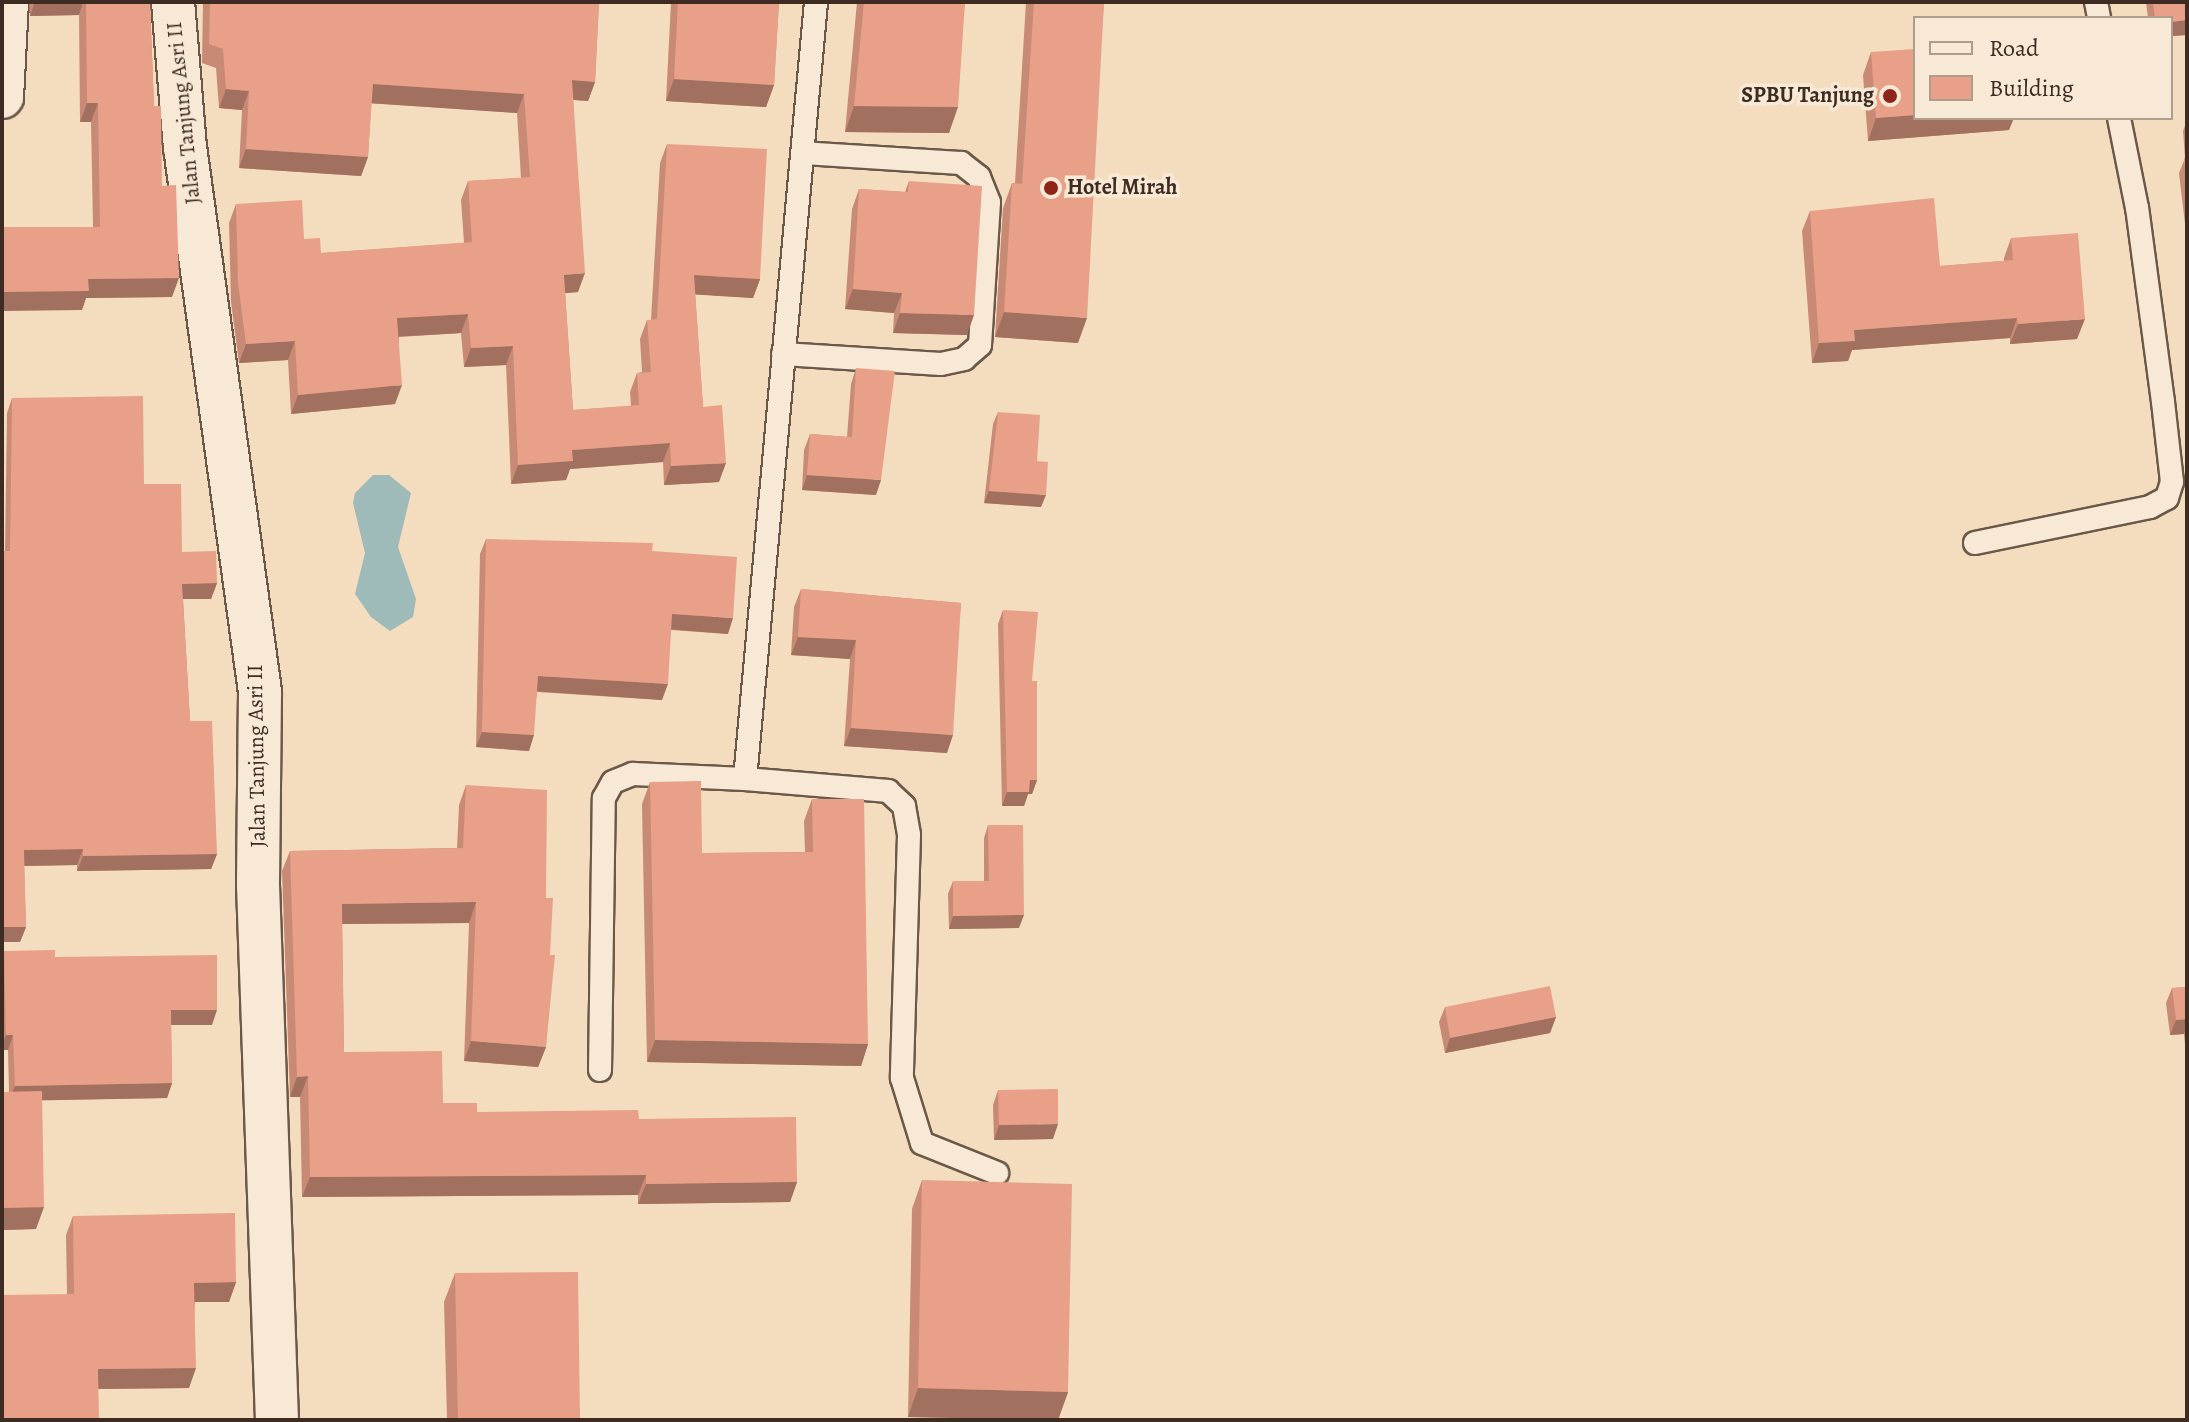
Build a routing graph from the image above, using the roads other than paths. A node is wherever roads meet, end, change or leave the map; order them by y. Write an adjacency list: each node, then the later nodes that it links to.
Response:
1 (7, 2): 4 (street)
2 (173, 2): 12 (street, Jalan Tanjung Asri II)
3 (816, 2): 6 (lane)
4 (2, 97)
5 (2119, 120): 8 (lane)
6 (803, 153): 7 (lane); 7 (lane)
7 (783, 354): 9 (lane)
8 (1975, 543)
9 (745, 779): 10 (lane); 11 (lane)
10 (600, 1070)
11 (997, 1173)
12 (277, 1420)

